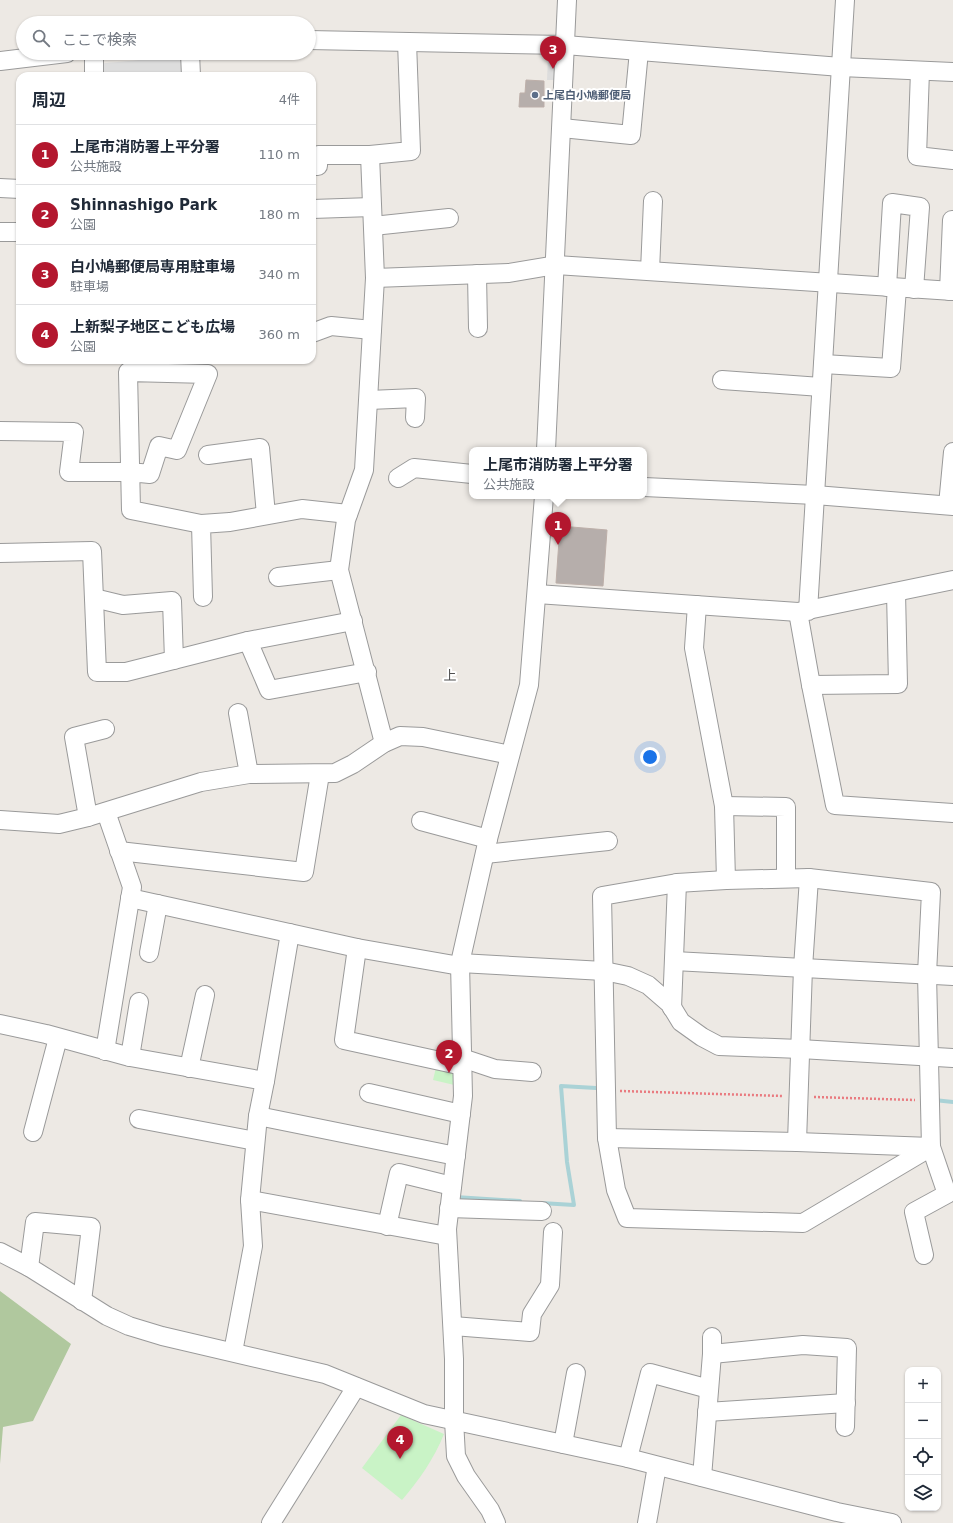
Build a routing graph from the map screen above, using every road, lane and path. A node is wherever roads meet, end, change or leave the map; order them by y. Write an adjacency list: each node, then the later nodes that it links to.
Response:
1 (567, 0): 5 (street)
2 (845, 0): 11 (street)
3 (316, 40): 4 (street)
4 (407, 42): 5 (street); 17 (street)
5 (565, 45): 6 (street); 16 (street)
6 (639, 51): 11 (street); 16 (street)
7 (16, 59): 10 (street)
8 (94, 60): 13 (street)
9 (190, 60): 14 (street)
10 (0, 61)
11 (841, 67): 12 (street); 34 (street)
12 (920, 70): 15 (street); 18 (street)
13 (94, 72)
14 (191, 72)
15 (953, 72)
16 (562, 128): 30 (street)
17 (370, 155): 19 (street); 23 (street)
18 (953, 160)
19 (316, 166)
20 (0, 188): 21 (street)
21 (16, 189)
22 (652, 201): 31 (street)
23 (372, 208): 24 (street); 27 (street)
24 (316, 209)
25 (449, 218): 27 (street)
26 (952, 220): 36 (street)
27 (373, 226): 33 (street)
28 (0, 232): 29 (street)
29 (16, 232)
30 (556, 265): 31 (street); 32 (street); 46 (street)
31 (650, 271): 34 (street)
32 (477, 274): 33 (street); 37 (street)
33 (375, 278): 38 (street)
34 (828, 283): 35 (street); 40 (street)
35 (900, 288): 36 (street); 40 (street)
36 (951, 291)
37 (478, 328)
38 (372, 330): 39 (street); 43 (street)
39 (316, 332)
40 (823, 364): 42 (street)
41 (722, 380): 42 (street)
42 (821, 387): 53 (street)
43 (368, 400): 44 (street); 56 (street)
44 (415, 418)
45 (0, 431): 49 (street)
46 (546, 447)
47 (953, 452): 55 (street)
48 (208, 455): 57 (street)
49 (130, 472): 49 (street); 58 (street)
50 (469, 474): 51 (street)
51 (398, 478)
52 (647, 486): 53 (street)
53 (815, 495): 55 (street); 68 (street)
54 (544, 499): 64 (street)
55 (951, 505)
56 (348, 514): 57 (street); 60 (street)
57 (266, 516): 58 (street)
58 (201, 524): 65 (street)
59 (0, 553): 66 (street)
60 (339, 570): 61 (street); 69 (street)
61 (278, 577)
62 (953, 580): 63 (street)
63 (896, 592): 68 (street); 73 (street)
64 (537, 594): 67 (street); 77 (street)
65 (203, 596)
66 (94, 598): 71 (street); 71 (street)
67 (697, 605): 68 (street); 80 (street)
68 (803, 611): 73 (street)
69 (353, 621): 70 (street); 72 (street)
70 (248, 641): 71 (street); 72 (street)
71 (174, 660)
72 (367, 672): 76 (street)
73 (811, 685): 82 (street)
74 (238, 713): 78 (street)
75 (105, 729): 83 (street)
76 (384, 743): 77 (street); 79 (street)
77 (510, 755): 87 (street)
78 (249, 774): 79 (street); 81 (street)
79 (320, 774): 88 (street)
80 (724, 806): 89 (street); 91 (street)
81 (106, 812): 83 (street); 88 (street)
82 (953, 813)
83 (88, 817): 85 (street)
84 (421, 822): 87 (street)
85 (0, 823)
86 (608, 841): 87 (street)
87 (487, 846): 99 (street)
88 (119, 851): 93 (street)
89 (786, 878): 90 (street); 91 (street)
90 (809, 878): 100 (street); 102 (street)
91 (726, 880): 92 (street)
92 (677, 883): 98 (street); 101 (street)
93 (130, 898): 94 (street); 110 (street)
94 (158, 904): 95 (street); 97 (street)
95 (290, 933): 96 (street); 117 (street)
96 (357, 948): 99 (street); 114 (street)
97 (149, 953)
98 (674, 961): 100 (street); 106 (street)
99 (460, 965): 101 (street); 114 (street)
100 (803, 968): 102 (street); 109 (street)
101 (604, 971): 106 (street); 118 (street)
102 (927, 974): 103 (street); 111 (street)
103 (953, 976)
104 (205, 995): 115 (street)
105 (139, 1002): 112 (street)
106 (672, 1008): 109 (street)
107 (0, 1024): 108 (street)
108 (58, 1038): 110 (street); 125 (street)
109 (800, 1049): 111 (street); 120 (street)
110 (106, 1051): 112 (street)
111 (928, 1056): 113 (street); 121 (street)
112 (130, 1057): 115 (street)
113 (953, 1058)
114 (463, 1062): 116 (street); 122 (street)
115 (189, 1068): 117 (street)
116 (532, 1072)
117 (265, 1081): 123 (street)
118 (606, 1090): 120 (path); 126 (street)
119 (369, 1093): 122 (street)
120 (798, 1096): 121 (path); 128 (street)
121 (930, 1100): 129 (street)
122 (461, 1114): 130 (street)
123 (258, 1116): 127 (street); 130 (street)
124 (139, 1119): 127 (street)
125 (33, 1132)
126 (607, 1138): 128 (street); 129 (street)
127 (255, 1141): 132 (street)
128 (797, 1142): 129 (street)
129 (931, 1147): 139 (street)
130 (456, 1156): 131 (street)
131 (452, 1186): 133 (street); 135 (street)
132 (250, 1200): 135 (street); 143 (street)
133 (450, 1208): 134 (street); 137 (street)
134 (542, 1211)
135 (387, 1226): 137 (street)
136 (553, 1232): 142 (street)
137 (447, 1236): 142 (street)
138 (0, 1252): 140 (street)
139 (924, 1255)
140 (29, 1267): 141 (street); 141 (street)
141 (82, 1302): 143 (street)
142 (453, 1326): 149 (street)
143 (233, 1352): 145 (street)
144 (576, 1373): 151 (street)
145 (356, 1386): 149 (street); 156 (street)
146 (709, 1388): 147 (street); 148 (street); 152 (street)
147 (846, 1403): 148 (street); 150 (street)
148 (707, 1412): 154 (street)
149 (454, 1420): 151 (street); 157 (street)
150 (844, 1427)
151 (563, 1444): 152 (street)
152 (628, 1458): 153 (street)
153 (657, 1466): 154 (street); 158 (street)
154 (702, 1477): 155 (street)
155 (836, 1518): 159 (street)
156 (271, 1523)
157 (496, 1523)
158 (647, 1523)
159 (892, 1523)

